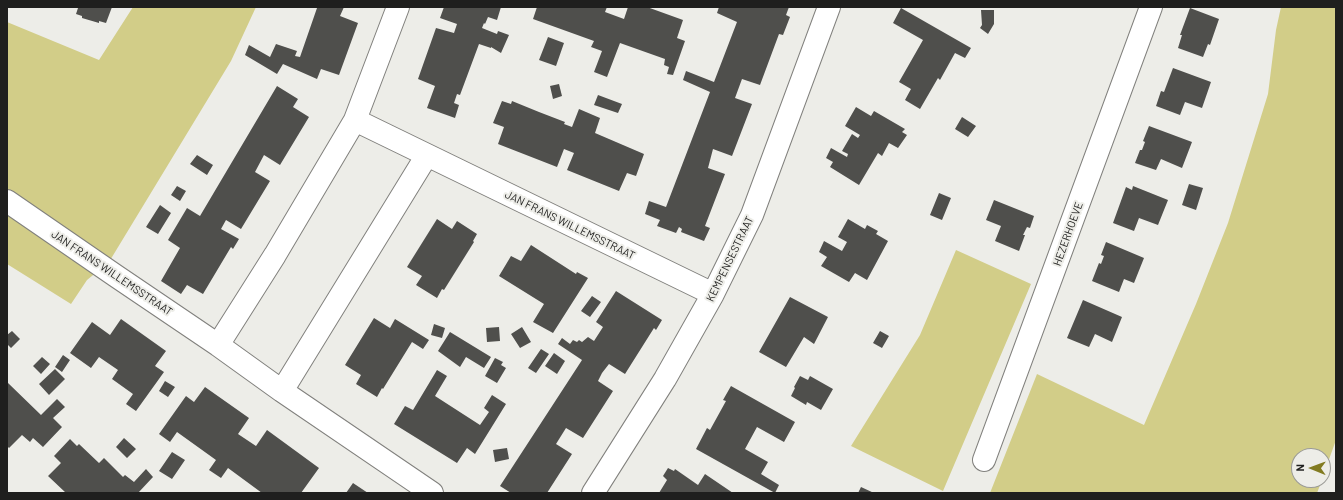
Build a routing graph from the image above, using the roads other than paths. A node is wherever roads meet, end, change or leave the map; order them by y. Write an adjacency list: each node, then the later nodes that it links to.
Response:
1 (398, 7): 4 (street)
2 (829, 7): 7 (street, KEMPENSESTRAAT)
3 (1151, 7): 10 (street, HEZERHOEVE)
4 (355, 120): 5 (street, JAN FRANS WILLEMSSTRAAT); 8 (street)
5 (427, 155): 7 (street, JAN FRANS WILLEMSSTRAAT); 9 (street)
6 (7, 201): 8 (street, JAN FRANS WILLEMSSTRAAT)
7 (714, 294): 12 (street, KEMPENSESTRAAT)
8 (218, 345): 9 (street, JAN FRANS WILLEMSSTRAAT)
9 (282, 391): 11 (street, JAN FRANS WILLEMSSTRAAT)
10 (984, 460)
11 (432, 493)
12 (593, 493)

